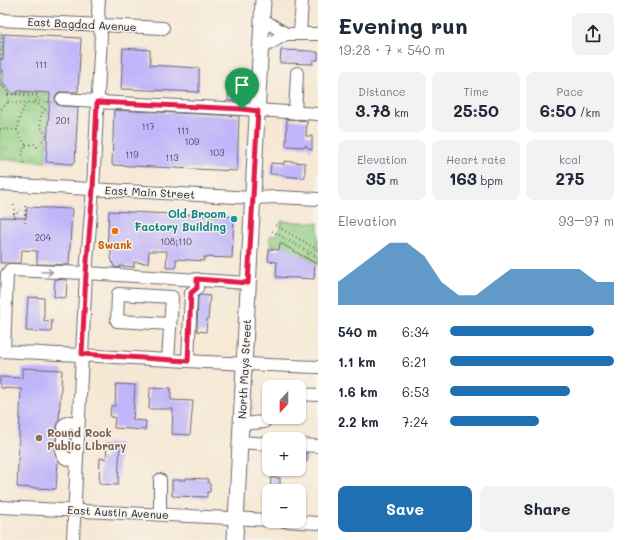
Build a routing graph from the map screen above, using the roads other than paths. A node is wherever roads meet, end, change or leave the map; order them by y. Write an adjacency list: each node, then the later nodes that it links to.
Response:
1 (99, 0): 4 (street)
2 (302, 0): 8 (street)
3 (263, 10): 7 (street); 10 (main road, North Mays Street)
4 (100, 25): 5 (street, East Bagdad Avenue); 6 (street, East Bagdad Avenue); 13 (street)
5 (1, 26)
6 (164, 28)
7 (286, 34): 8 (street); 10 (street)
8 (300, 34): 9 (street)
9 (318, 34)
10 (260, 49): 14 (main road, North Mays Street)
11 (297, 73): 15 (street)
12 (62, 99): 13 (street)
13 (97, 101): 14 (street); 18 (street)
14 (258, 111): 15 (street); 19 (main road, North Mays Street)
15 (295, 113): 16 (street)
16 (318, 114)
17 (0, 184): 18 (street, East Main Street)
18 (93, 189): 19 (street, East Main Street); 21 (street)
19 (253, 198): 20 (street, East Main Street); 23 (main road, North Mays Street)
20 (318, 199)
21 (86, 273): 22 (street); 25 (street, one-way to 21); 26 (street)
22 (197, 279): 23 (street); 28 (street)
23 (248, 283): 29 (main road, North Mays Street)
24 (170, 324): 24 (street); 27 (street)
25 (2, 351): 26 (street)
26 (82, 354): 27 (street); 41 (street)
27 (168, 360): 28 (street)
28 (188, 361): 29 (street)
29 (244, 364): 30 (street); 34 (main road, North Mays Street)
30 (318, 367)
31 (306, 394): 32 (street)
32 (318, 395)
33 (262, 422): 34 (street)
34 (242, 424): 35 (main road, North Mays Street)
35 (240, 442): 36 (street); 43 (main road, North Mays Street)
36 (262, 444)
37 (306, 445): 38 (street)
38 (318, 446)
39 (160, 480): 42 (street)
40 (0, 507): 41 (street, East Austin Avenue)
41 (74, 510): 42 (street, East Austin Avenue); 47 (street)
42 (160, 514): 43 (street, East Austin Avenue)
43 (236, 518): 44 (street, East Austin Avenue); 48 (main road, North Mays Street)
44 (262, 520)
45 (306, 522): 46 (street)
46 (318, 523)
47 (73, 540)
48 (235, 540)

